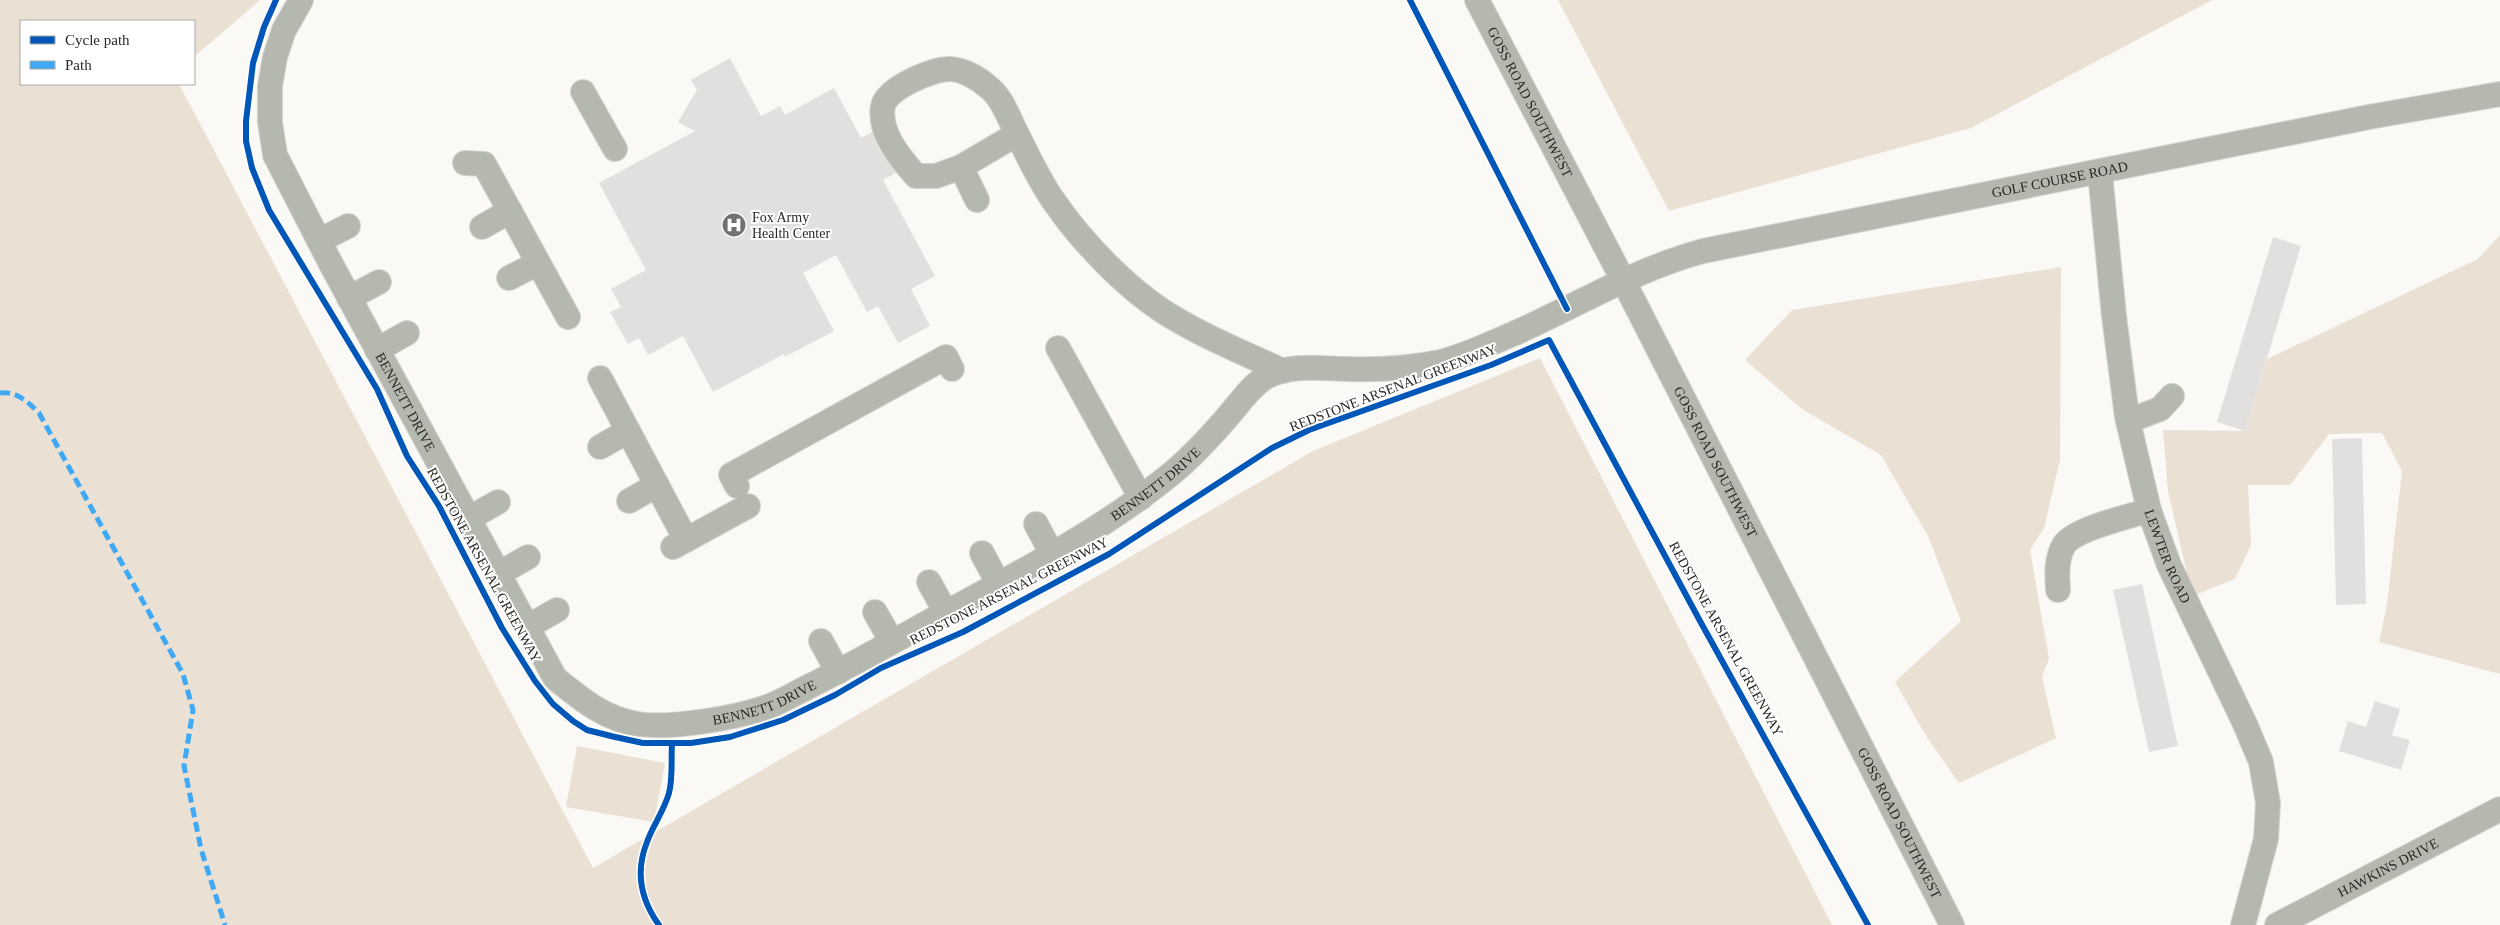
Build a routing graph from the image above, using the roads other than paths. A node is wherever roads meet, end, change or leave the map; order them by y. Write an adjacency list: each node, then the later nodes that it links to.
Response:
1 (301, 0): 14 (street, BENNETT DRIVE)
2 (1476, 0): 17 (street, GOSS ROAD SOUTHWEST)
3 (583, 92): 6 (street)
4 (2500, 94): 9 (street, GOLF COURSE ROAD)
5 (1017, 134): 8 (street); 8 (street); 25 (street)
6 (615, 149)
7 (465, 163): 11 (street)
8 (962, 167): 10 (street)
9 (2100, 173): 17 (street, GOLF COURSE ROAD); 28 (street, LEWTER ROAD)
10 (977, 200)
11 (510, 211): 13 (street); 15 (street)
12 (348, 226): 14 (street)
13 (482, 226)
14 (319, 241): 19 (street, BENNETT DRIVE)
15 (538, 263): 16 (street); 20 (street)
16 (509, 278)
17 (1623, 280): 25 (street, BENNETT DRIVE); 55 (street, GOSS ROAD SOUTHWEST)
18 (379, 282): 19 (street)
19 (349, 298): 23 (street, BENNETT DRIVE)
20 (568, 317)
21 (406, 333): 23 (street)
22 (1058, 348): 33 (street)
23 (377, 350): 38 (street, BENNETT DRIVE)
24 (952, 369): 32 (street)
25 (1283, 370): 33 (street, BENNETT DRIVE)
26 (600, 378): 29 (street)
27 (2172, 396): 28 (street)
28 (2128, 421): 37 (street, LEWTER ROAD)
29 (628, 432): 30 (street); 31 (street)
30 (600, 447)
31 (657, 485): 34 (street); 36 (street)
32 (737, 486)
33 (1141, 498): 41 (street, BENNETT DRIVE)
34 (629, 501)
35 (498, 502): 38 (street)
36 (748, 506)
37 (2149, 510): 46 (street); 57 (street, LEWTER ROAD)
38 (468, 519): 43 (street, BENNETT DRIVE)
39 (1036, 524): 41 (street)
40 (982, 553): 45 (street)
41 (1052, 554): 45 (street, BENNETT DRIVE)
42 (528, 557): 43 (street)
43 (498, 574): 50 (street, BENNETT DRIVE)
44 (929, 582): 49 (street)
45 (998, 584): 49 (street, BENNETT DRIVE)
46 (2058, 590)
47 (557, 610): 50 (street)
48 (875, 612): 52 (street)
49 (946, 613): 52 (street, BENNETT DRIVE)
50 (527, 626): 53 (street, BENNETT DRIVE)
51 (821, 641): 53 (street)
52 (892, 642): 53 (street, BENNETT DRIVE)
53 (838, 672)
54 (2500, 809): 58 (street, HAWKINS DRIVE)
55 (1948, 918): 56 (street)
56 (1971, 925)
57 (2243, 925)
58 (2277, 925)

